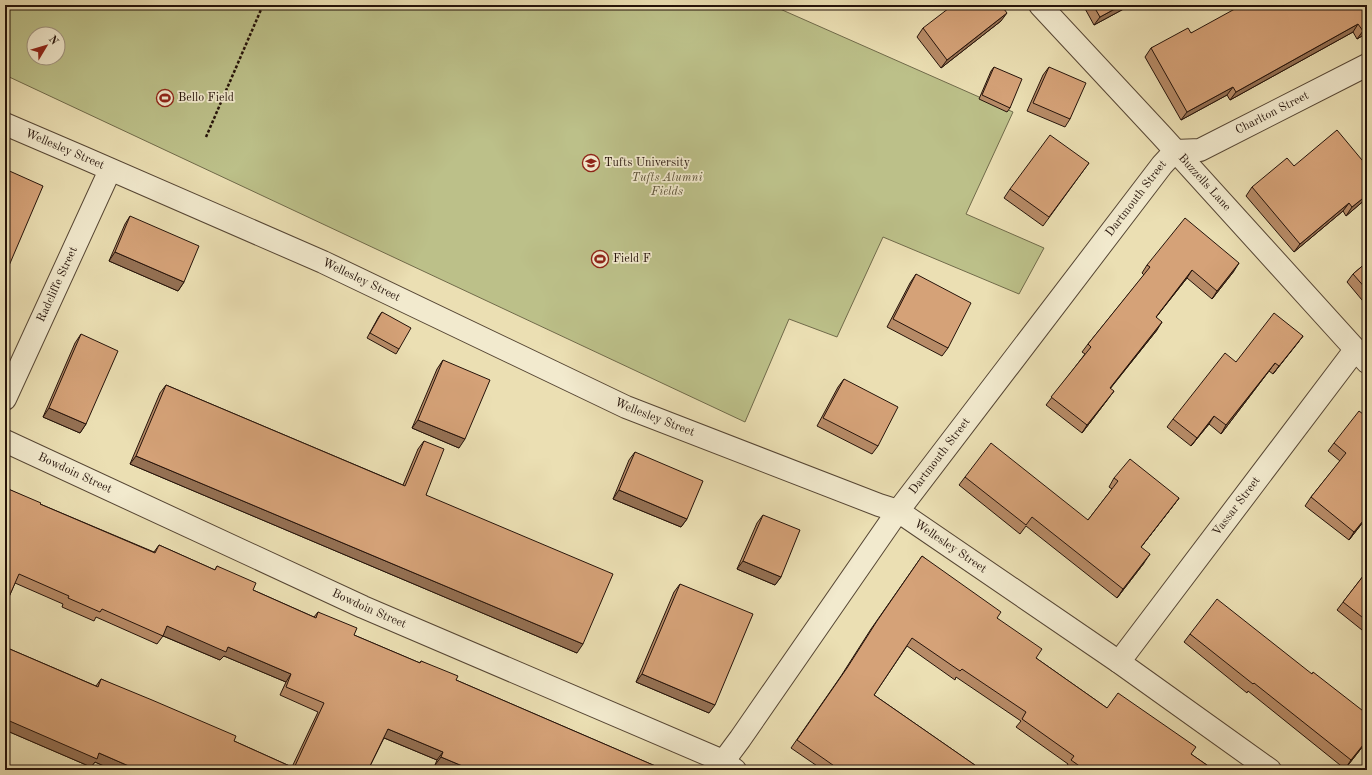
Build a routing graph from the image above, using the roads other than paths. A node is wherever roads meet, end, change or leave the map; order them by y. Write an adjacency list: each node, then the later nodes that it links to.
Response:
1 (1040, 5): 4 (street, Buzzells Lane)
2 (1367, 65): 4 (street, Charlton Street)
3 (5, 124): 5 (street, Wellesley Street)
4 (1175, 151): 6 (street, Buzzells Lane); 9 (street, Dartmouth Street)
5 (110, 170): 7 (street, Radcliffe Street); 9 (street, Wellesley Street)
6 (1361, 356): 10 (street, Vassar Street)
7 (5, 399)
8 (5, 442): 11 (street, Bowdoin Street)
9 (898, 511): 10 (street, Wellesley Street); 11 (street, Dartmouth Street)
10 (1119, 662): 12 (street, Wellesley Street)
11 (725, 767)
12 (1270, 770)

